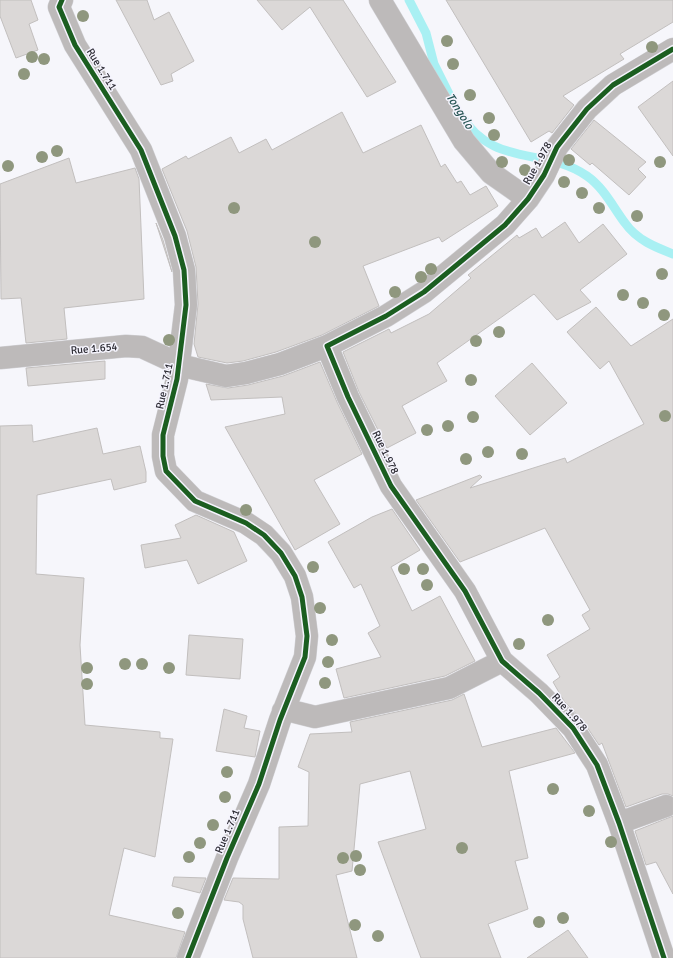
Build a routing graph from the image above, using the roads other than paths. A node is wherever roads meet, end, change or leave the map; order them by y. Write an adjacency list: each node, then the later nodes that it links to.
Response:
1 (62, 0): 7 (street, Rue 1.711)
2 (380, 0): 4 (street)
3 (673, 49): 4 (street, Rue 1.978)
4 (528, 198): 5 (street, Rue 1.978)
5 (327, 346): 7 (street, Rue 1.654); 8 (street, Rue 1.978)
6 (0, 358): 7 (street, Rue 1.654)
7 (181, 365): 9 (street, Rue 1.711)
8 (502, 661): 9 (street); 11 (street, Rue 1.978)
9 (287, 711): 12 (street, Rue 1.711)
10 (666, 806): 11 (street)
11 (619, 823): 13 (street, Rue 1.978)
12 (188, 958)
13 (664, 958)

